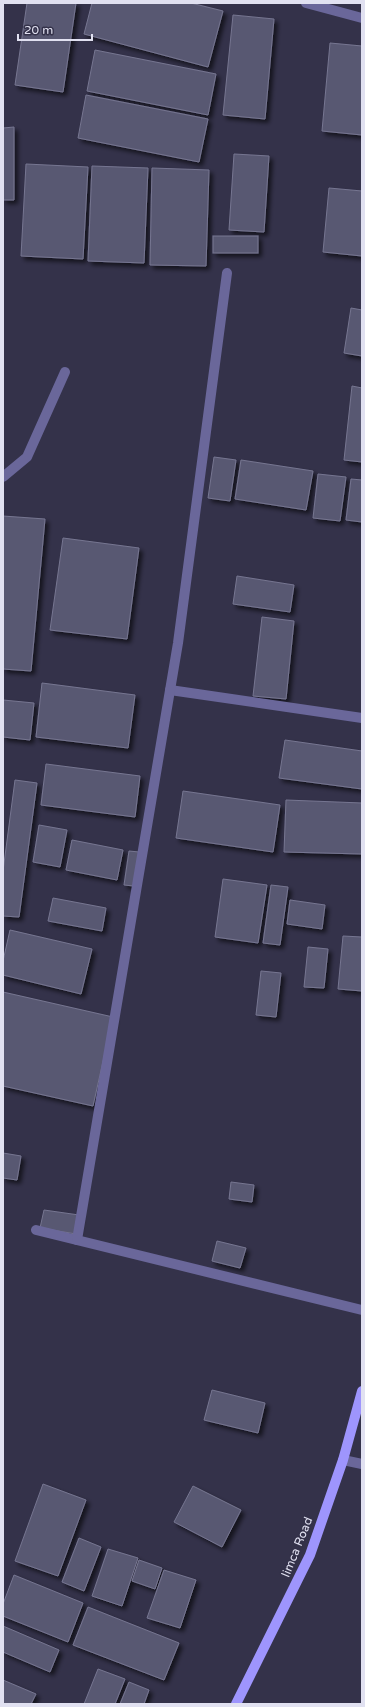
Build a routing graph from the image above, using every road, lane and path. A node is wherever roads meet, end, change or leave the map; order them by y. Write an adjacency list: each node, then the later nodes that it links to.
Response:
1 (306, 3): 2 (street)
2 (362, 18)
3 (226, 273): 6 (street)
4 (65, 372): 5 (street)
5 (3, 477)
6 (170, 690): 7 (street); 9 (street)
7 (362, 718)
8 (36, 1230): 9 (street)
9 (77, 1240): 10 (street)
10 (362, 1310)
11 (362, 1392): 12 (main road, limca Road)
12 (343, 1460): 13 (street); 14 (main road, limca Road)
13 (362, 1464)
14 (236, 1704)

